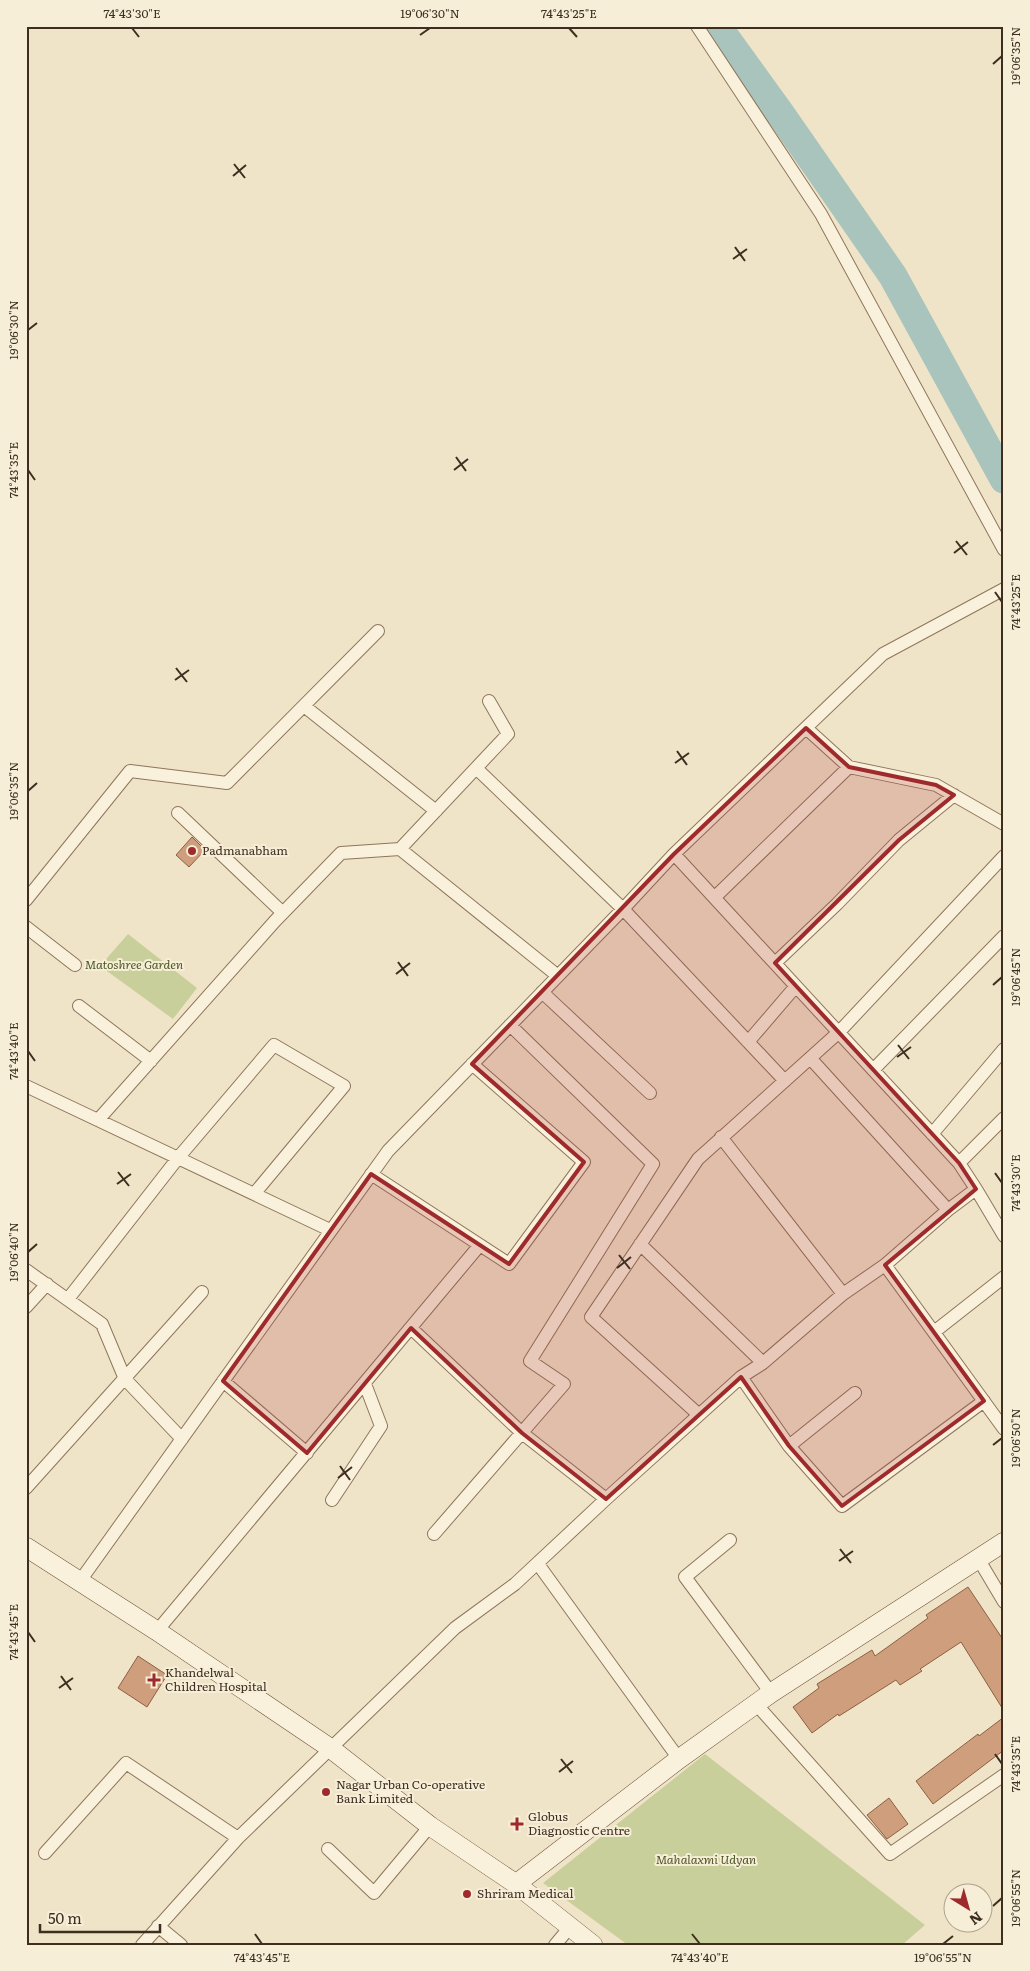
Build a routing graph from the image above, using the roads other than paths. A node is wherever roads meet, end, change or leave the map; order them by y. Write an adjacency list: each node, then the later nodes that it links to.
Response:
1 (697, 26): 2 (street)
2 (1004, 550)
3 (1004, 589): 7 (street)
4 (378, 631): 6 (street)
5 (488, 701): 9 (street)
6 (304, 706): 11 (street); 18 (street)
7 (806, 728): 8 (street); 15 (street)
8 (849, 767): 10 (street); 17 (street)
9 (476, 768): 11 (street); 19 (street)
10 (954, 795): 13 (street); 23 (street)
11 (436, 810): 14 (street)
12 (178, 813): 20 (street)
13 (1004, 824)
14 (400, 849): 20 (street); 25 (street)
15 (674, 854): 17 (street); 19 (street)
16 (1004, 856): 30 (street)
17 (714, 897): 23 (street)
18 (26, 900)
19 (623, 909): 25 (street); 31 (street)
20 (283, 913): 34 (street)
21 (26, 928): 24 (street)
22 (1004, 936): 36 (street)
23 (775, 963): 26 (street)
24 (75, 965)
25 (558, 976): 27 (street)
26 (796, 986): 30 (street); 31 (street)
27 (542, 992): 29 (street); 39 (street)
28 (79, 1006): 34 (street)
29 (510, 1025): 35 (street); 73 (street)
30 (839, 1032): 33 (street); 36 (street)
31 (748, 1042): 37 (street)
32 (1004, 1049): 42 (street)
33 (811, 1059): 37 (street); 49 (street)
34 (151, 1061): 41 (street)
35 (472, 1064): 46 (street); 53 (street)
36 (873, 1070): 42 (street)
37 (785, 1081): 43 (street)
38 (26, 1086): 41 (street)
39 (650, 1093)
40 (1004, 1118): 45 (street)
41 (98, 1120): 44 (street)
42 (932, 1134): 45 (street)
43 (722, 1137): 52 (street); 59 (street)
44 (178, 1158): 48 (street); 48 (street); 60 (street)
45 (959, 1163): 47 (street)
46 (371, 1174): 50 (street); 53 (street)
47 (976, 1189): 49 (street); 51 (street)
48 (254, 1194): 50 (street)
49 (948, 1210): 54 (street)
50 (330, 1230): 67 (street)
51 (1004, 1236)
52 (640, 1244): 64 (street); 71 (street)
53 (480, 1246): 62 (street)
54 (885, 1265): 59 (street); 63 (street)
55 (26, 1270): 57 (street)
56 (1004, 1277): 63 (street)
57 (47, 1284): 60 (street); 61 (street)
58 (202, 1292): 66 (street)
59 (843, 1294): 64 (street)
60 (68, 1299): 66 (street)
61 (26, 1308)
62 (411, 1328): 68 (street); 73 (street)
63 (934, 1332): 70 (street)
64 (763, 1363): 65 (street)
65 (741, 1377): 71 (street); 75 (street)
66 (125, 1379): 74 (street); 77 (street)
67 (223, 1381): 74 (street); 76 (street)
68 (365, 1384): 76 (street); 79 (street)
69 (855, 1393): 75 (street)
70 (984, 1401): 72 (street); 75 (street)
71 (698, 1414): 78 (street)
72 (1004, 1429)
73 (522, 1433): 78 (street); 80 (street)
74 (182, 1439): 86 (street)
75 (790, 1446)
76 (307, 1453): 88 (street)
77 (26, 1488)
78 (606, 1499): 85 (street)
79 (332, 1500)
80 (434, 1534)
81 (730, 1540): 89 (street)
82 (1004, 1542): 84 (street)
83 (26, 1547): 86 (street)
84 (979, 1560): 87 (street); 89 (street)
85 (538, 1564): 90 (street); 91 (street)
86 (80, 1581): 88 (street)
87 (1004, 1602)
88 (157, 1631): 90 (street)
89 (764, 1698): 91 (street); 92 (street)
90 (330, 1748): 93 (street); 94 (street)
91 (679, 1759): 97 (street)
92 (1004, 1776)
93 (430, 1826): 95 (street); 97 (street)
94 (238, 1838): 96 (street); 98 (street)
95 (328, 1849)
96 (45, 1852)
97 (516, 1884): 99 (street)
98 (158, 1926): 100 (street); 101 (street)
99 (570, 1927): 102 (street); 103 (street)
100 (142, 1945)
101 (181, 1945)
102 (555, 1945)
103 (593, 1945)

